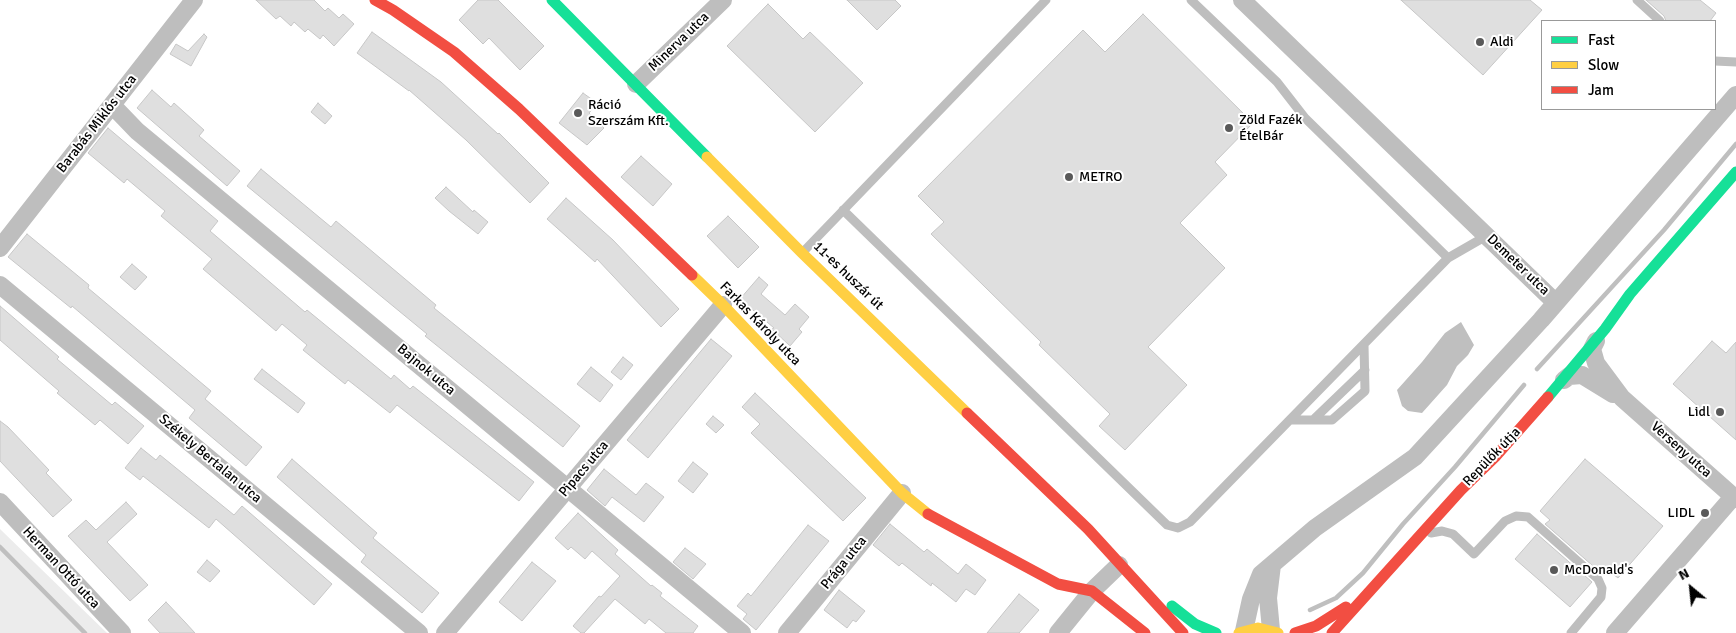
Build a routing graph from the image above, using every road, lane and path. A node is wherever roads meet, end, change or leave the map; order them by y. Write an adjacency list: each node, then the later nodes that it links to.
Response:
1 (194, 0): 14 (street, Barabás Miklós utca)
2 (375, 0): 24 (main road, Farkas Károly utca)
3 (552, 0): 12 (main road, 11-es huszár út)
4 (723, 0): 12 (street, Minerva utca)
5 (1046, 0): 16 (lane)
6 (1191, 0): 20 (lane)
7 (1244, 0): 17 (street, Demeter utca)
8 (1637, 0): 9 (lane)
9 (1659, 20)
10 (1716, 61): 11 (lane)
11 (1736, 62)
12 (636, 84): 19 (main road, 11-es huszár út)
13 (1736, 95): 23 (street)
14 (112, 105): 18 (street, Barabás Miklós utca); 33 (street, Bajnok utca)
15 (1736, 172): 22 (main road, Repülők útja)
16 (843, 210): 19 (lane); 30 (lane)
17 (1488, 235): 20 (lane); 23 (street, Demeter utca)
18 (0, 248)
19 (802, 253): 40 (main road, 11-es huszár út)
20 (1448, 258): 26 (lane)
21 (0, 285): 46 (street, Székely Bertalan utca)
22 (1630, 294): 25 (main road, Repülők útja); 25 (main road, Repülők útja)
23 (1555, 302): 39 (street, Demeter utca)
24 (723, 305): 33 (street, Pipacs utca); 35 (main road, Farkas Károly utca)
25 (1597, 329): 28 (main road, Repülők útja); 29 (street, Verseny utca)
26 (1364, 345): 27 (lane); 30 (lane)
27 (1365, 370): 31 (lane); 31 (lane)
28 (1558, 385): 29 (street, Verseny utca); 34 (main road, Repülők útja)
29 (1626, 402): 36 (street, Verseny utca)
30 (1290, 420): 31 (lane)
31 (1313, 420)
32 (1495, 440): 34 (main road, Repülők útja)
33 (568, 488): 47 (street, Pipacs utca); 48 (street, Bajnok utca)
34 (1461, 490): 38 (main road)
35 (902, 493): 42 (main road, Farkas Károly utca); 49 (street, Prága utca)
36 (1735, 496): 57 (street)
37 (0, 502): 45 (street, Herman Ottó utca)
38 (1421, 535): 41 (main road); 56 (lane)
39 (1272, 565): 43 (street); 44 (street, Demeter utca)
40 (1122, 567): 42 (street); 52 (main road); 53 (main road)
41 (1378, 584): 54 (main road); 55 (main road)
42 (1092, 591): 50 (street); 51 (main road, Farkas Károly utca)
43 (1274, 631): 44 (main road)
44 (1241, 632)
45 (122, 633)
46 (419, 633)
47 (445, 633)
48 (742, 633)
49 (787, 633)
50 (1058, 633)
51 (1145, 633)
52 (1183, 633)
53 (1216, 633)
54 (1295, 633)
55 (1332, 633)
56 (1571, 633)
57 (1616, 633)

